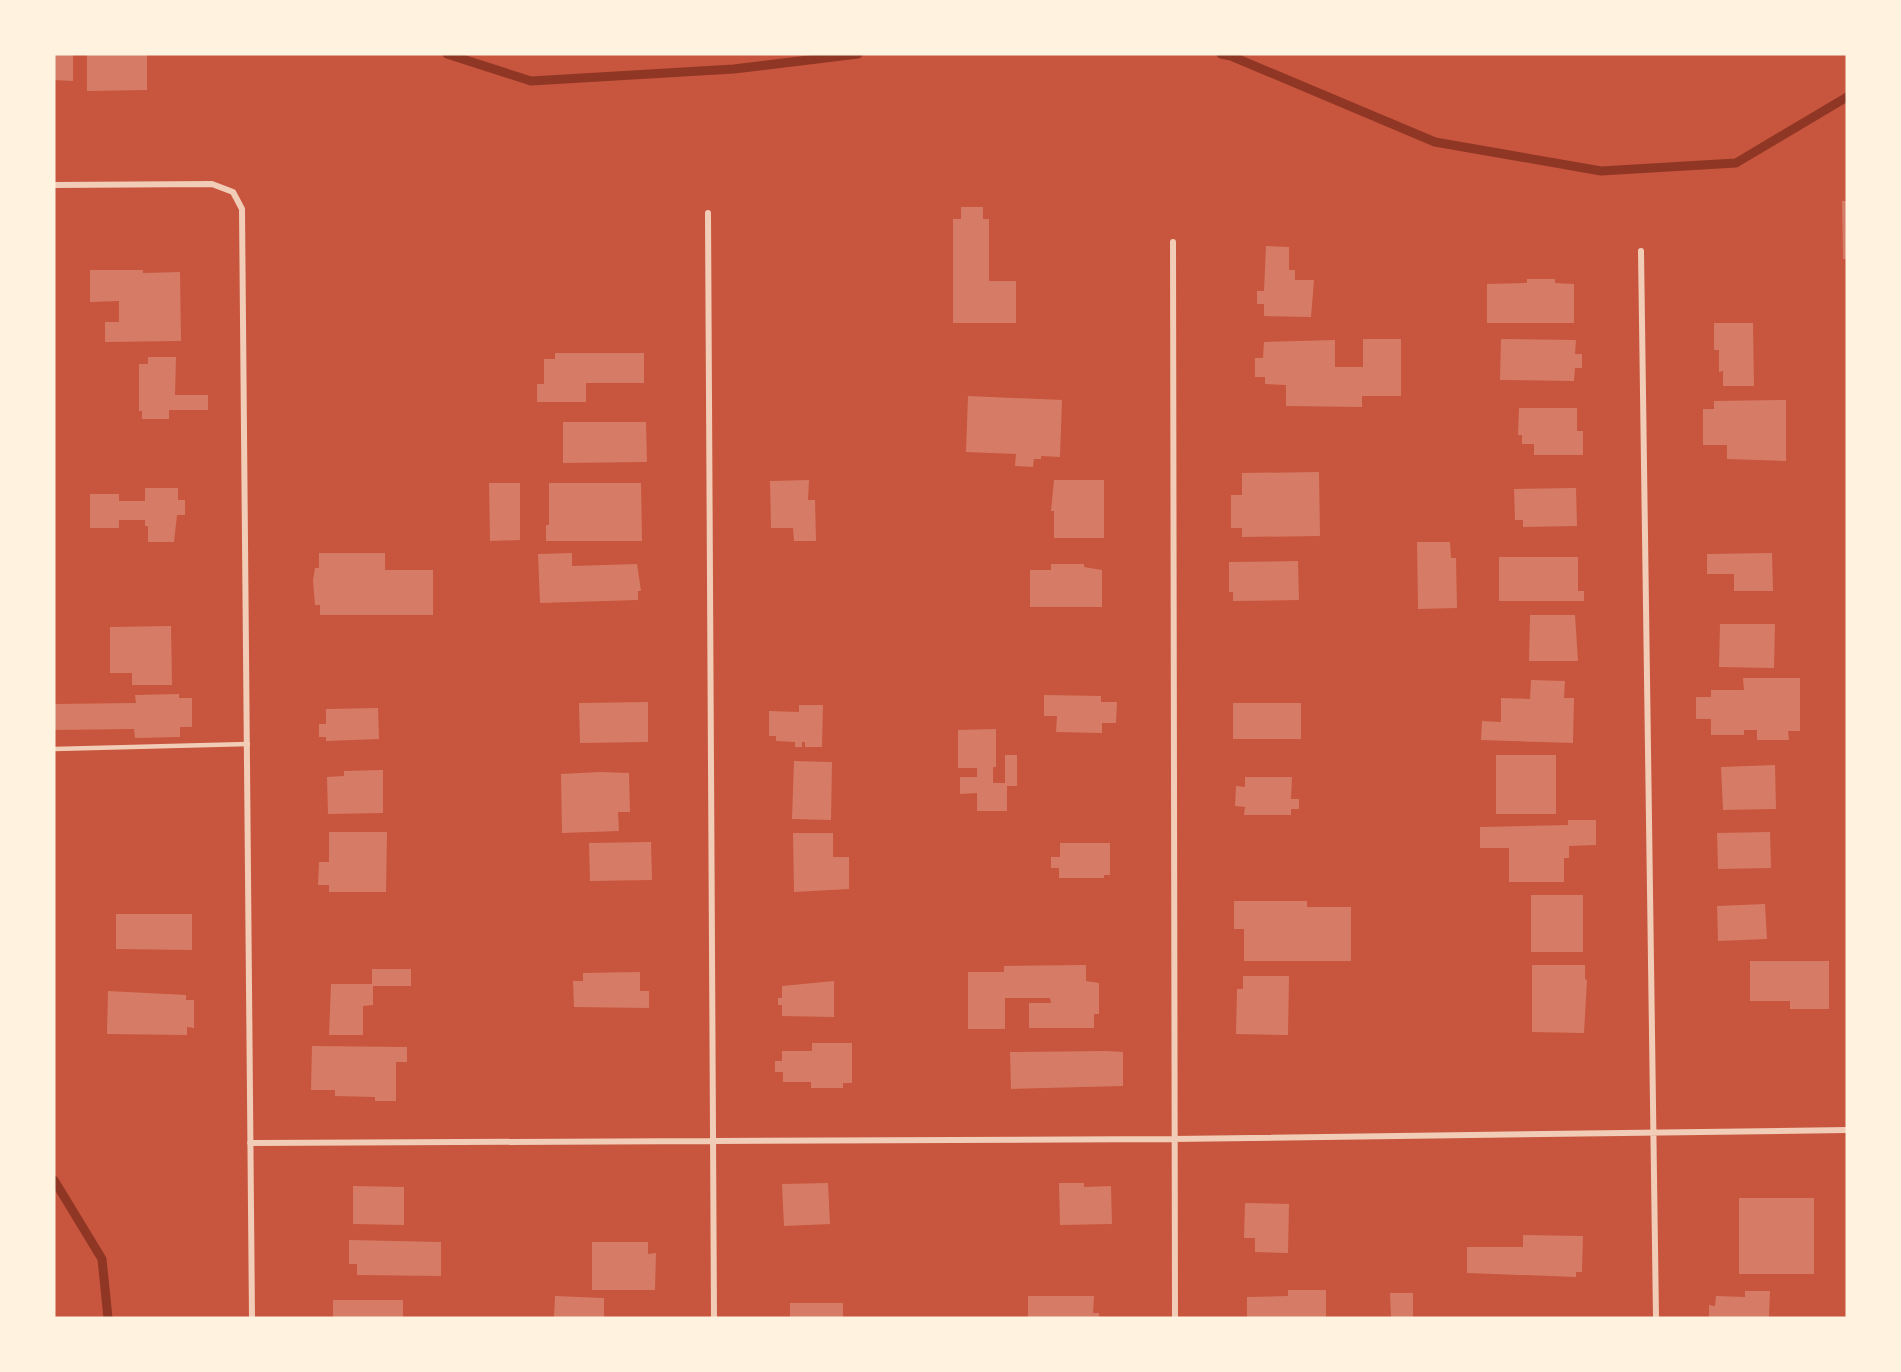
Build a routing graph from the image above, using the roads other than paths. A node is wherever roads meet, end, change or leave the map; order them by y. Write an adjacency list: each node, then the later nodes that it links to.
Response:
1 (54, 185): 5 (street)
2 (708, 213): 10 (street)
3 (1173, 242): 9 (street)
4 (1641, 251): 8 (street)
5 (248, 744): 6 (lane); 11 (street)
6 (54, 749)
7 (1847, 1130): 8 (street)
8 (1653, 1133): 9 (street); 15 (street)
9 (1173, 1139): 10 (street); 14 (street)
10 (712, 1141): 11 (street); 13 (street)
11 (250, 1143): 12 (street)
12 (252, 1318)
13 (714, 1318)
14 (1175, 1318)
15 (1656, 1318)

